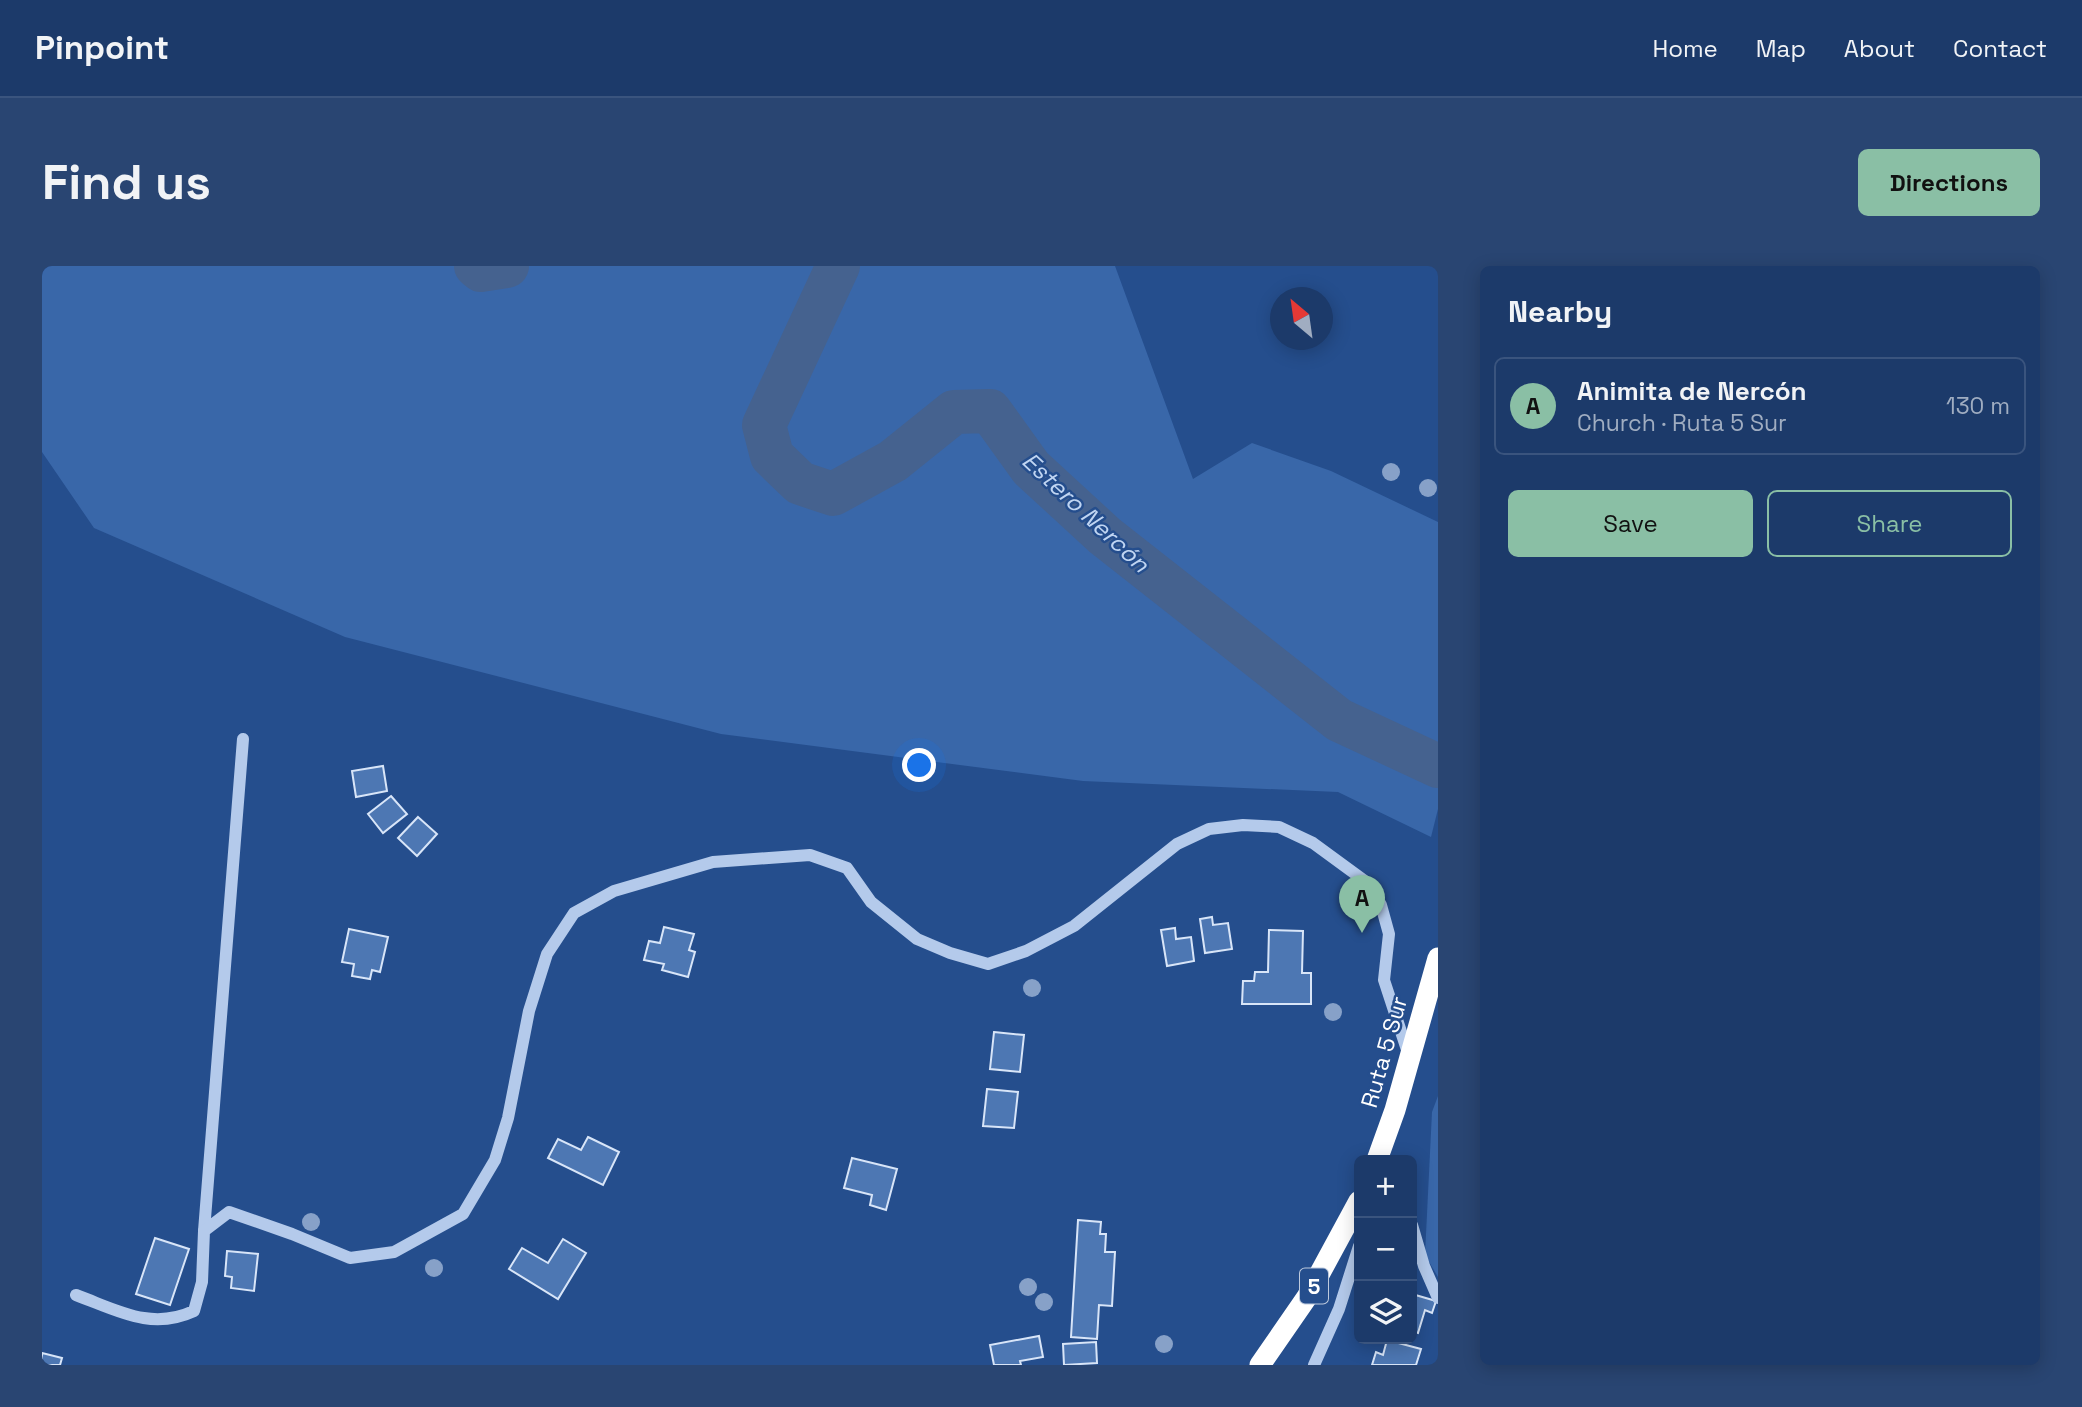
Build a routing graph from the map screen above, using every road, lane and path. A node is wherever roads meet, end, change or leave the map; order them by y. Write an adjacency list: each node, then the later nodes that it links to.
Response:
1 (243, 739): 6 (street)
2 (1438, 958): 3 (highway, Ruta 5 Sur)
3 (1410, 1060): 4 (highway, Ruta 5 Sur); 6 (street)
4 (1379, 1155)
5 (1354, 1211): 11 (highway, 5)
6 (204, 1231): 9 (street)
7 (1417, 1242): 10 (street)
8 (1354, 1262): 12 (street)
9 (76, 1295)
10 (1438, 1298)
11 (1260, 1365)
12 (1314, 1365)

